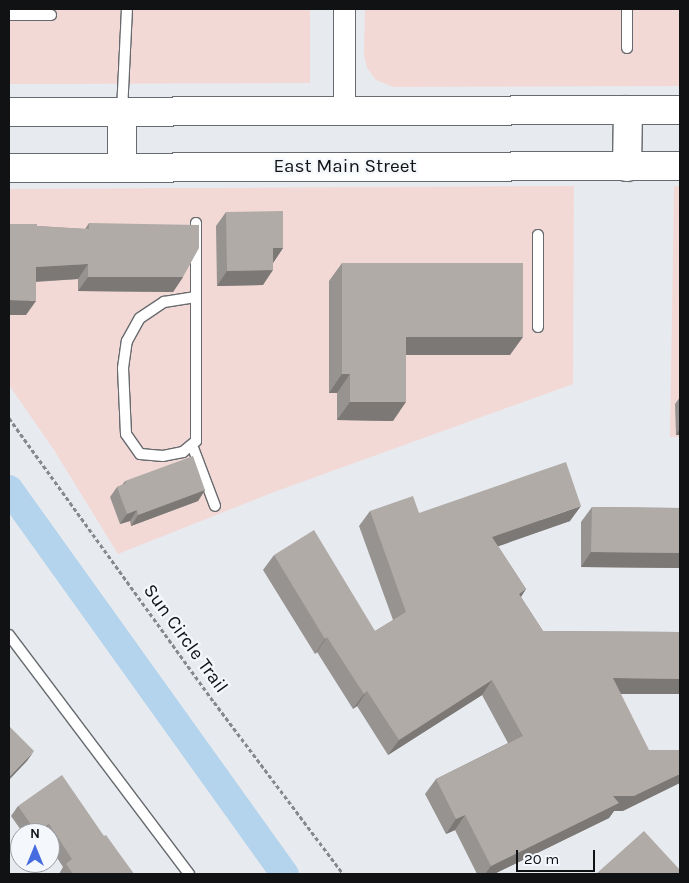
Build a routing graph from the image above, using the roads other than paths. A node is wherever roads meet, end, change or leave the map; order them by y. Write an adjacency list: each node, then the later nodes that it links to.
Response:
1 (127, 9): 11 (lane)
2 (344, 9): 9 (street)
3 (626, 9): 6 (lane)
4 (51, 15): 5 (lane)
5 (9, 16)
6 (627, 48)
7 (628, 110): 8 (main road); 9 (main road); 13 (main road)
8 (680, 110)
9 (344, 111): 11 (main road)
10 (9, 112): 11 (main road)
11 (122, 112): 15 (main road)
12 (680, 166): 13 (main road, East Main Street)
13 (627, 167): 15 (main road, East Main Street)
14 (9, 168): 15 (main road, East Main Street)
15 (122, 168)
16 (196, 223): 18 (lane)
17 (538, 235): 19 (lane)
18 (196, 298): 20 (lane); 20 (lane)
19 (538, 328)
20 (192, 445): 21 (lane)
21 (215, 506)
22 (9, 635): 23 (lane)
23 (189, 874)

